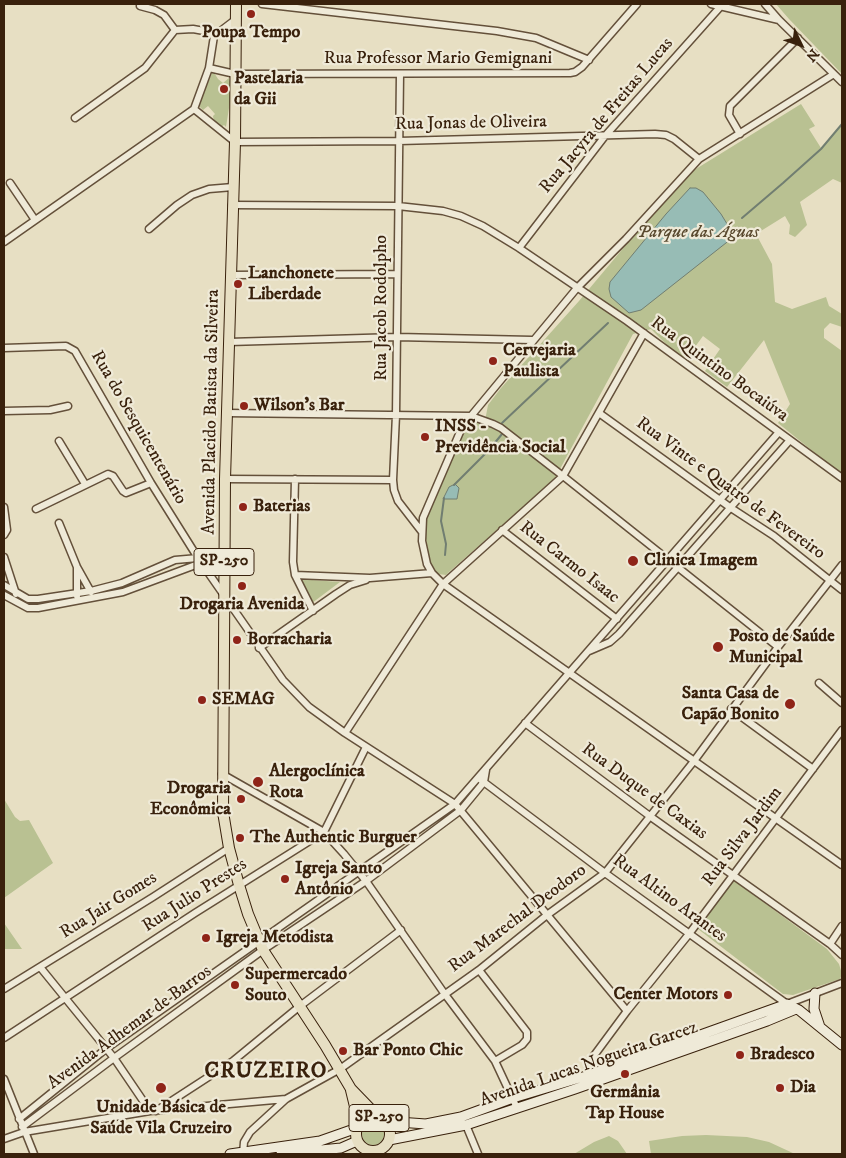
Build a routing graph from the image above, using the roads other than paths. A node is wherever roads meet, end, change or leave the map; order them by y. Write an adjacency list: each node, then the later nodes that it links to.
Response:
1 (236, 4): 8 (main road, Avenida Placido Batista da Silveira / SP-250)
2 (262, 4): 13 (street)
3 (637, 4): 13 (street, Rua Professor Mario Gemignani)
4 (711, 4): 7 (street)
5 (765, 4): 9 (street)
6 (140, 6): 10 (street)
7 (721, 6): 9 (street); 22 (street, Rua Jacyra de Freitas Lucas)
8 (235, 20): 11 (street); 15 (main road, Avenida Placido Batista da Silveira / SP-250)
9 (779, 20): 12 (street)
10 (175, 30): 11 (street); 20 (street)
11 (214, 36): 14 (street)
12 (798, 38): 17 (street); 21 (street)
13 (589, 60): 16 (street, Rua Professor Mario Gemignani)
14 (210, 68): 15 (street, Rua Professor Mario Gemignani); 19 (street)
15 (235, 74): 16 (street, Rua Professor Mario Gemignani); 24 (main road, Avenida Placido Batista da Silveira / SP-250)
16 (400, 74): 23 (street, Rua Jacob Rodolpho)
17 (834, 74): 18 (street); 21 (street)
18 (842, 82)
19 (194, 109): 24 (street); 30 (street)
20 (74, 118)
21 (740, 134): 25 (street)
22 (605, 136): 23 (street, Rua Jonas de Oliveira); 25 (street, Rua Jonas de Oliveira); 33 (street, Rua Jacyra de Freitas Lucas)
23 (399, 141): 24 (street, Rua Jonas de Oliveira); 29 (street, Rua Jacob Rodolpho)
24 (235, 142): 27 (main road, Avenida Placido Batista da Silveira / SP-250)
25 (699, 160): 36 (street)
26 (10, 182): 30 (street)
27 (233, 187): 28 (main road, Avenida Placido Batista da Silveira / SP-250); 31 (street)
28 (232, 205): 29 (street, Rua Quintino Bocaiúva); 35 (main road, Avenida Placido Batista da Silveira / SP-250)
29 (398, 206): 33 (street, Rua Quintino Bocaiúva); 34 (street, Rua Jacob Rodolpho)
30 (35, 220): 32 (street)
31 (149, 229)
32 (4, 242)
33 (519, 248): 36 (street, Rua Quintino Bocaiúva)
34 (397, 274): 35 (street); 38 (street, Rua Jacob Rodolpho)
35 (231, 275): 40 (main road, Avenida Placido Batista da Silveira / SP-250)
36 (577, 288): 37 (street, Rua Quintino Bocaiúva); 39 (street)
37 (644, 333): 45 (street); 48 (street, Rua Quintino Bocaiúva)
38 (397, 337): 39 (street); 40 (street); 46 (street, Rua Jacob Rodolpho)
39 (532, 340): 47 (street)
40 (229, 342): 44 (main road, Avenida Placido Batista da Silveira / SP-250)
41 (4, 348): 56 (street, Rua do Sesquicentenário)
42 (68, 406): 43 (street)
43 (4, 411)
44 (226, 412): 46 (street); 53 (main road, Avenida Placido Batista da Silveira / SP-250)
45 (599, 413): 51 (street); 58 (street, Rua Vinte e Quatro de Fevereiro)
46 (396, 415): 47 (street); 55 (street, Rua Jacob Rodolpho)
47 (471, 416): 51 (street); 64 (street)
48 (779, 432): 49 (street, Rua Quintino Bocaiúva); 58 (street)
49 (790, 440): 52 (street, Rua Quintino Bocaiúva); 60 (street)
50 (59, 441): 57 (street)
51 (563, 476): 63 (street); 67 (street)
52 (842, 478)
53 (225, 479): 54 (street); 83 (main road, Avenida Placido Batista da Silveira / SP-250)
54 (295, 479): 55 (street); 73 (street)
55 (393, 480): 64 (street, Rua Jacob Rodolpho)
56 (151, 483): 57 (street); 68 (street, Rua do Sesquicentenário)
57 (85, 484): 61 (street)
58 (720, 500): 60 (street, Rua Vinte e Quatro de Fevereiro); 67 (street)
59 (4, 507): 65 (street)
60 (731, 508): 71 (street); 75 (street, Rua Vinte e Quatro de Fevereiro)
61 (36, 509)
62 (59, 523): 70 (street)
63 (502, 530): 76 (street); 88 (street, Rua Carmo Isaac)
64 (422, 532): 72 (street)
65 (4, 534)
66 (4, 557): 80 (street)
67 (667, 560): 71 (street); 88 (street)
68 (199, 561): 78 (street); 83 (street, Rua do Sesquicentenário); 84 (street)
69 (842, 564): 75 (street, Rua Marechal Deodoro)
70 (77, 567): 78 (street); 81 (street)
71 (678, 568): 89 (street); 91 (street)
72 (432, 573): 74 (street); 76 (street)
73 (295, 575): 74 (street); 87 (street)
74 (370, 578): 87 (street)
75 (830, 581): 79 (street, Rua Vinte e Quatro de Fevereiro); 89 (street, Rua Marechal Deodoro)
76 (443, 584): 92 (street); 98 (street)
77 (4, 585): 80 (street)
78 (90, 590): 81 (street); 84 (street)
79 (842, 590)
80 (16, 593): 81 (street); 86 (street)
81 (77, 593): 85 (street)
82 (4, 595): 86 (street)
83 (224, 595): 90 (street, Rua do Sesquicentenário); 102 (main road, Avenida Placido Batista da Silveira / SP-250)
84 (92, 599): 85 (street)
85 (77, 602): 86 (street)
86 (18, 603)
87 (313, 610): 90 (street)
88 (617, 619): 91 (street)
89 (778, 647): 95 (street, Rua Marechal Deodoro)
90 (259, 648): 98 (street, Rua do Sesquicentenário)
91 (588, 651): 92 (street)
92 (569, 672): 96 (street); 100 (street)
93 (818, 683): 94 (street)
94 (842, 703)
95 (731, 709): 100 (street, Rua Marechal Deodoro); 101 (street)
96 (525, 723): 103 (street); 106 (street, Rua Duque de Caxias)
97 (842, 730): 101 (street, Rua Silva Jardim)
98 (345, 733): 99 (street, Rua do Sesquicentenário)
99 (366, 747): 104 (street, Rua do Sesquicentenário); 108 (street)
100 (694, 761): 106 (street, Rua Marechal Deodoro); 107 (street)
101 (813, 769): 107 (street, Rua Silva Jardim)
102 (222, 774): 108 (street); 110 (main road, Avenida Placido Batista da Silveira / SP-250)
103 (481, 780): 104 (street, Avenida Adhemar de Barros); 105 (street, Avenida Adhemar de Barros); 114 (street, Rua Altino Arantes)
104 (455, 804): 105 (street, Rua do Sesquicentenário); 109 (street, Avenida Adhemar de Barros)
105 (461, 810): 111 (street, Avenida Adhemar de Barros); 118 (street, Rua do Sesquicentenário)
106 (651, 816): 114 (street, Rua Marechal Deodoro); 115 (street, Rua Duque de Caxias)
107 (776, 818): 112 (street); 115 (street, Rua Silva Jardim)
108 (324, 832): 113 (street); 117 (street, Rua Julio Prestes)
109 (405, 839): 111 (street); 113 (street, Avenida Adhemar de Barros)
110 (229, 848): 117 (main road, Avenida Placido Batista da Silveira / SP-250); 125 (street, Rua Jair Gomes)
111 (411, 848): 116 (street, Avenida Adhemar de Barros)
112 (842, 865)
113 (359, 870): 116 (street); 123 (street, Avenida Adhemar de Barros)
114 (606, 873): 118 (street, Rua Marechal Deodoro); 121 (street, Rua Altino Arantes)
115 (734, 875): 121 (street, Rua Silva Jardim); 122 (street, Rua Duque de Caxias)
116 (366, 881): 120 (street); 123 (street, Avenida Adhemar de Barros)
117 (239, 885): 123 (main road, Avenida Placido Batista da Silveira / SP-250); 131 (street, Rua Julio Prestes)
118 (547, 915): 126 (street, Rua Marechal Deodoro); 137 (street, Rua do Sesquicentenário)
119 (842, 926): 122 (street)
120 (401, 930): 129 (street); 134 (street)
121 (689, 934): 133 (street, Rua Altino Arantes); 137 (street, Rua Silva Jardim)
122 (830, 944): 124 (street, Rua Duque de Caxias)
123 (261, 946): 132 (street, Avenida Adhemar de Barros); 134 (main road, Avenida Placido Batista da Silveira / SP-250); 135 (street, Avenida Adhemar de Barros)
124 (842, 957)
125 (40, 967): 128 (street, Rua Jair Gomes); 131 (street)
126 (479, 970): 129 (street, Rua Marechal Deodoro); 143 (street)
127 (842, 983): 130 (street)
128 (4, 989)
129 (444, 993): 143 (street); 144 (street, Rua Marechal Deodoro)
130 (815, 994): 133 (street); 138 (street)
131 (66, 998): 139 (street, Rua Julio Prestes); 141 (street)
132 (176, 1000): 135 (street); 141 (street, Avenida Adhemar de Barros)
133 (787, 1004): 136 (street, Rua Altino Arantes); 146 (street, Avenida Lucas Nogueira Garcez)
134 (300, 1006): 144 (main road, Avenida Placido Batista da Silveira / SP-250); 151 (street)
135 (182, 1008): 142 (street, Avenida Adhemar de Barros)
136 (796, 1009): 138 (street, Rua Altino Arantes); 146 (street, Avenida Lucas Nogueira Garcez)
137 (627, 1011): 146 (street, Rua Silva Jardim)
138 (820, 1027): 140 (street, Rua Altino Arantes)
139 (4, 1038)
140 (842, 1045)
141 (107, 1048): 142 (street); 152 (street, Avenida Adhemar de Barros)
142 (114, 1058): 151 (street); 157 (street, Avenida Adhemar de Barros)
143 (495, 1061): 148 (street)
144 (340, 1069): 147 (main road, Avenida Placido Batista da Silveira / SP-250); 149 (street, Rua Marechal Deodoro)
145 (4, 1079): 152 (street)
146 (586, 1081): 148 (street, Avenida Lucas Nogueira Garcez); 150 (street, Avenida Lucas Nogueira Garcez)
147 (351, 1089): 153 (main road, Avenida Placido Batista da Silveira / SP-250); 155 (main road, Avenida Placido Batista da Silveira / SP-250)
148 (514, 1098): 150 (street); 156 (street, Avenida Lucas Nogueira Garcez)
149 (286, 1100): 151 (street, Avenida Adhemar de Barros); 162 (street, Rua Marechal Deodoro)
150 (517, 1108): 154 (street, Avenida Lucas Nogueira Garcez)
151 (153, 1111): 157 (street, Avenida Adhemar de Barros)
152 (19, 1119): 157 (street)
153 (381, 1119): 155 (main road, SP-250); 156 (street, Avenida Lucas Nogueira Garcez); 159 (main road, SP-250)
154 (466, 1125): 156 (street, Avenida Lucas Nogueira Garcez); 166 (street)
155 (358, 1126): 160 (main road, SP-250); 162 (street, SP-250)
156 (444, 1126): 159 (street, Avenida Lucas Nogueira Garcez)
157 (23, 1130): 158 (street, Avenida Adhemar de Barros); 163 (street)
158 (4, 1139)
159 (389, 1140): 161 (main road, SP-250)
160 (358, 1146): 161 (main road, SP-250); 165 (street, SP-250)
161 (377, 1152)
162 (242, 1153): 164 (street, SP-250)
163 (34, 1154)
164 (230, 1154)
165 (281, 1154)
166 (478, 1154)

